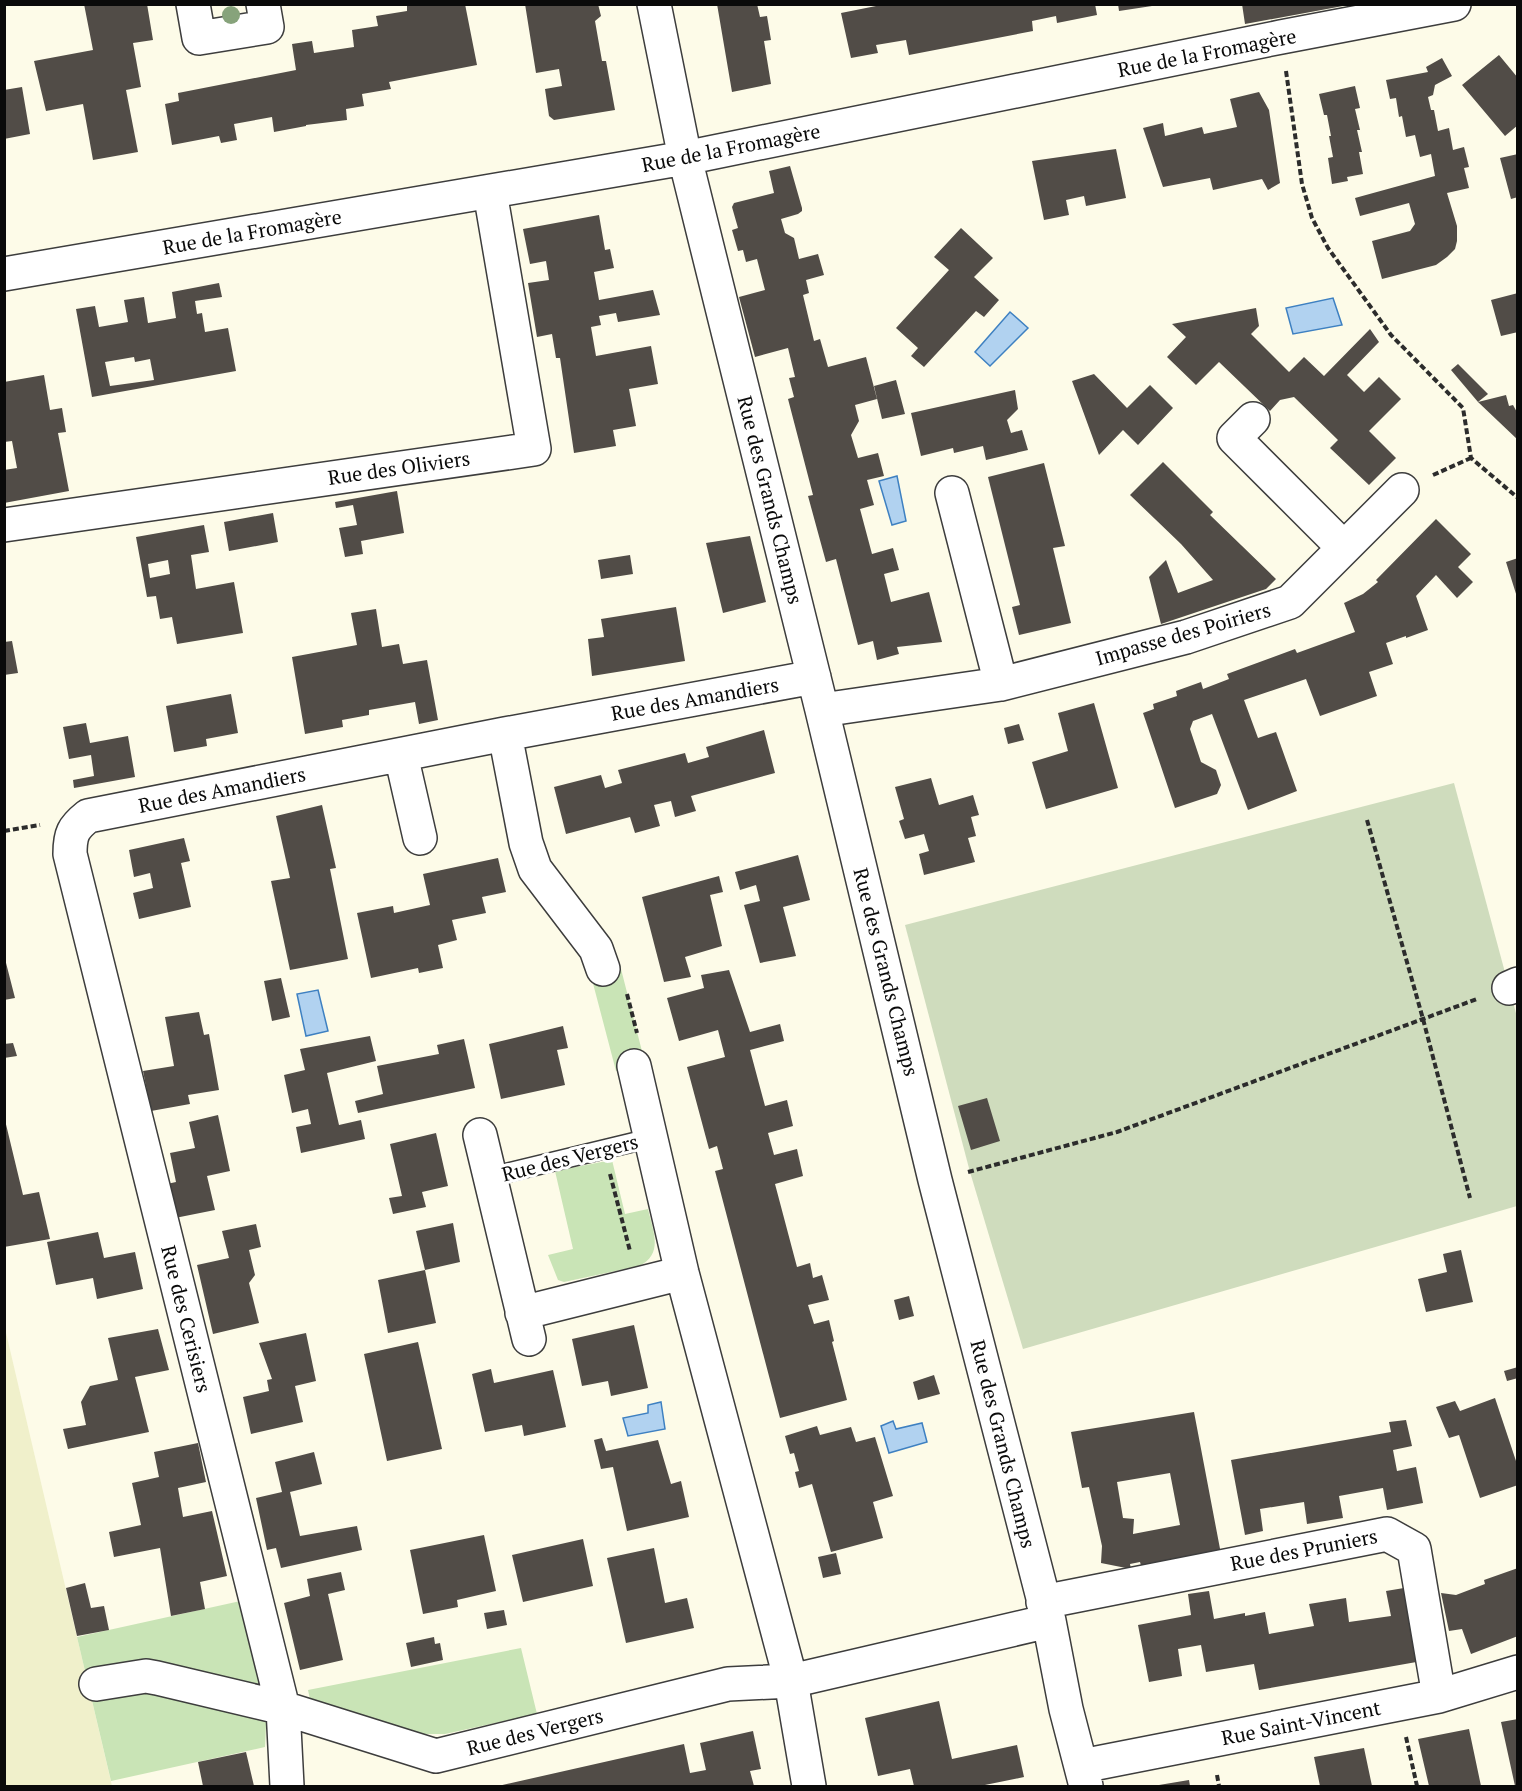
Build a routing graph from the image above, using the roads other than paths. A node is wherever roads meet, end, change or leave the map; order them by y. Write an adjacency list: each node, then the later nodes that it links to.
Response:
1 (192, 4): 2 (street)
2 (263, 4)
3 (654, 4): 5 (street, Rue des Grands Champs)
4 (1454, 4): 5 (street, Rue de la Fromagère)
5 (685, 158): 6 (street, Rue de la Fromagère); 13 (street, Rue des Grands Champs)
6 (490, 192): 7 (street, Rue de la Fromagère); 11 (street, Rue des Oliviers)
7 (4, 274)
8 (1253, 419): 12 (street)
9 (1402, 490): 12 (street, Impasse des Poiriers)
10 (952, 493): 14 (street)
11 (4, 525)
12 (1343, 547): 14 (street, Impasse des Poiriers)
13 (814, 677): 15 (street, Rue des Grands Champs); 16 (street, Rue des Amandiers)
14 (1001, 684): 15 (street, Impasse des Poiriers)
15 (822, 710): 26 (street, Rue des Grands Champs)
16 (506, 734): 17 (street, Rue des Amandiers); 20 (street)
17 (400, 754): 18 (street); 19 (street, Rue des Amandiers)
18 (420, 838)
19 (70, 854): 31 (street, Rue des Cerisiers)
20 (602, 966)
21 (634, 1066): 23 (street, Rue des Vergers)
22 (480, 1135): 24 (street, Rue des Vergers)
23 (651, 1138): 24 (lane, Rue des Vergers); 25 (street, Rue des Vergers)
24 (489, 1177): 25 (street, Rue des Vergers)
25 (682, 1273): 28 (street, Rue des Vergers)
26 (1046, 1611): 28 (street, Rue des Vergers); 30 (street, Rue des Pruniers); 32 (street, Rue des Grands Champs)
27 (1518, 1672): 30 (street, Rue Saint-Vincent)
28 (791, 1681): 31 (street, Rue des Vergers); 34 (street, Rue des Vergers)
29 (96, 1684): 31 (street, Rue des Vergers)
30 (1439, 1696): 32 (street, Rue Saint-Vincent)
31 (283, 1708): 33 (street, Rue des Cerisiers)
32 (1084, 1776)
33 (287, 1786)
34 (809, 1786)

